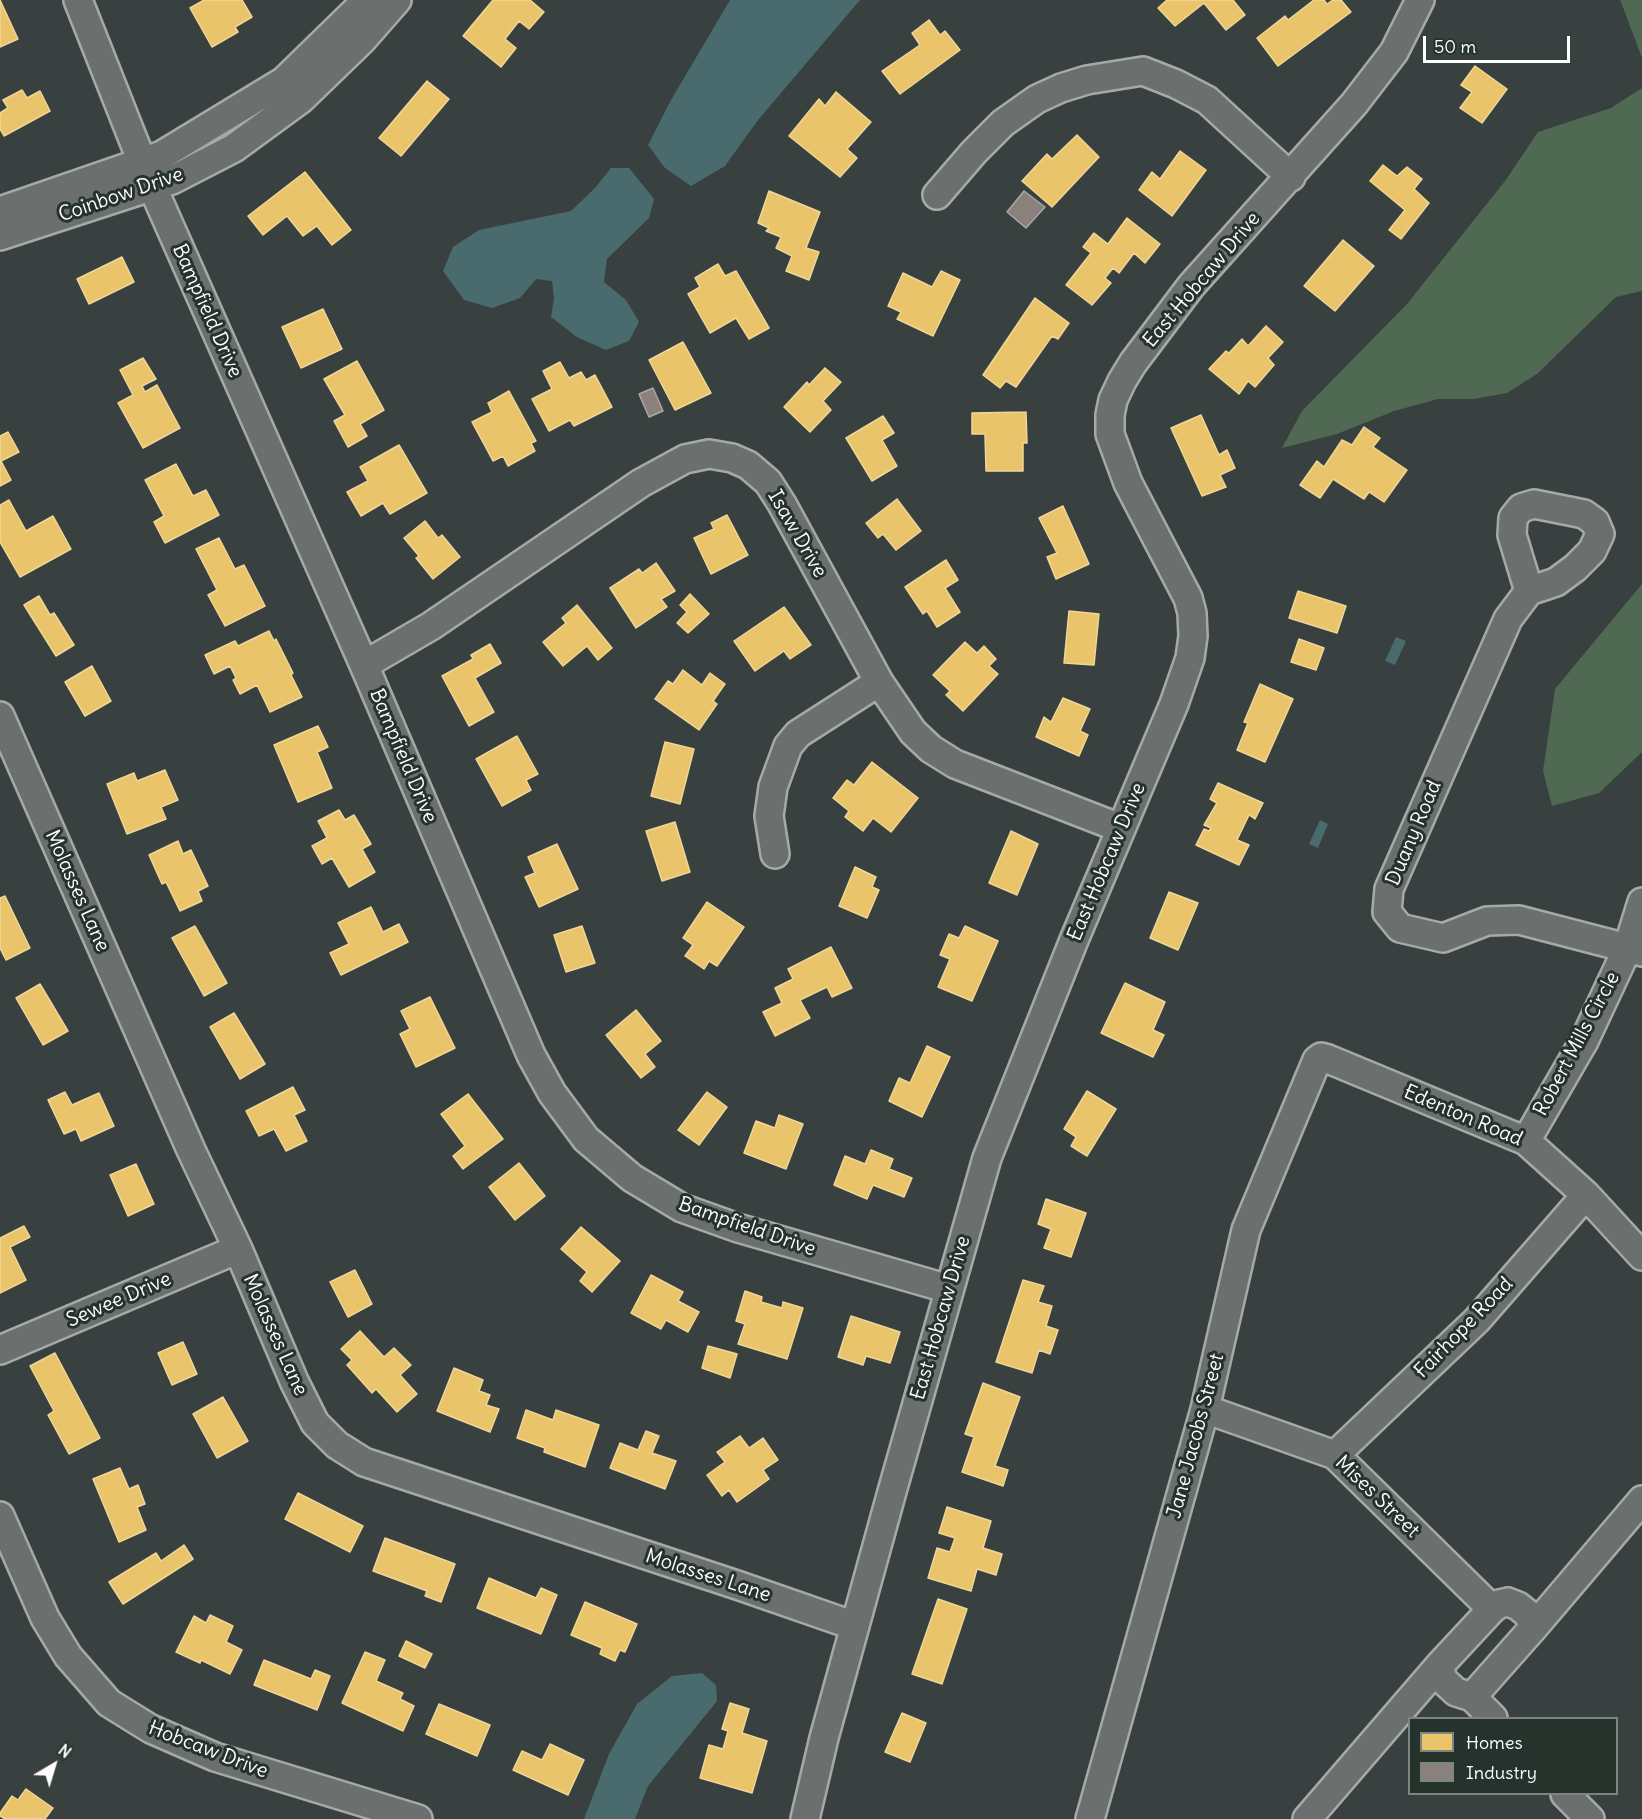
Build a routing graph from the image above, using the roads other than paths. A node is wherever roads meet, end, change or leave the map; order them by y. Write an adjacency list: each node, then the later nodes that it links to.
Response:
1 (78, 0): 5 (street, Bampfield Drive)
2 (367, 0): 5 (street, Coinbow Drive)
3 (397, 0): 7 (street, Coinbow Drive)
4 (1420, 0): 6 (street, East Hobcaw Drive)
5 (142, 162): 7 (street, Bampfield Drive); 9 (street, Coinbow Drive)
6 (1291, 177): 8 (street); 15 (street, East Hobcaw Drive)
7 (153, 187): 10 (street, Coinbow Drive); 12 (street, Bampfield Drive)
8 (937, 195)
9 (0, 211)
10 (0, 236)
11 (1529, 591): 18 (street, Duany Road)
12 (364, 665): 13 (street, Isaw Drive); 24 (street, Bampfield Drive)
13 (879, 682): 15 (street, Isaw Drive); 16 (street)
14 (0, 716): 22 (street, Molasses Lane)
15 (1120, 828): 24 (street, East Hobcaw Drive)
16 (775, 854)
17 (1642, 902): 18 (street, Robert Mills Circle)
18 (1635, 950): 20 (street, Robert Mills Circle)
19 (1317, 1060): 20 (street, Edenton Road); 26 (street, Jane Jacobs Street)
20 (1526, 1141): 21 (street, Edenton Road)
21 (1586, 1195): 23 (street, Edenton Road); 27 (street, Fairhope Road)
22 (238, 1249): 25 (street, Sewee Drive); 31 (street, Molasses Lane)
23 (1642, 1256)
24 (949, 1289): 31 (street, East Hobcaw Drive)
25 (0, 1350)
26 (1205, 1409): 27 (street, Mises Street); 39 (street, Jane Jacobs Street)
27 (1335, 1455): 30 (street, Mises Street)
28 (1641, 1503): 32 (street)
29 (0, 1516): 37 (street, Hobcaw Drive)
30 (1492, 1609): 32 (street); 33 (street)
31 (855, 1626): 38 (street, East Hobcaw Drive)
32 (1534, 1627): 34 (street)
33 (1439, 1666): 34 (street); 40 (street)
34 (1472, 1697): 35 (street)
35 (1491, 1717)
36 (1566, 1795): 41 (street)
37 (418, 1819)
38 (806, 1819)
39 (1090, 1819)
40 (1307, 1819)
41 (1590, 1819)

